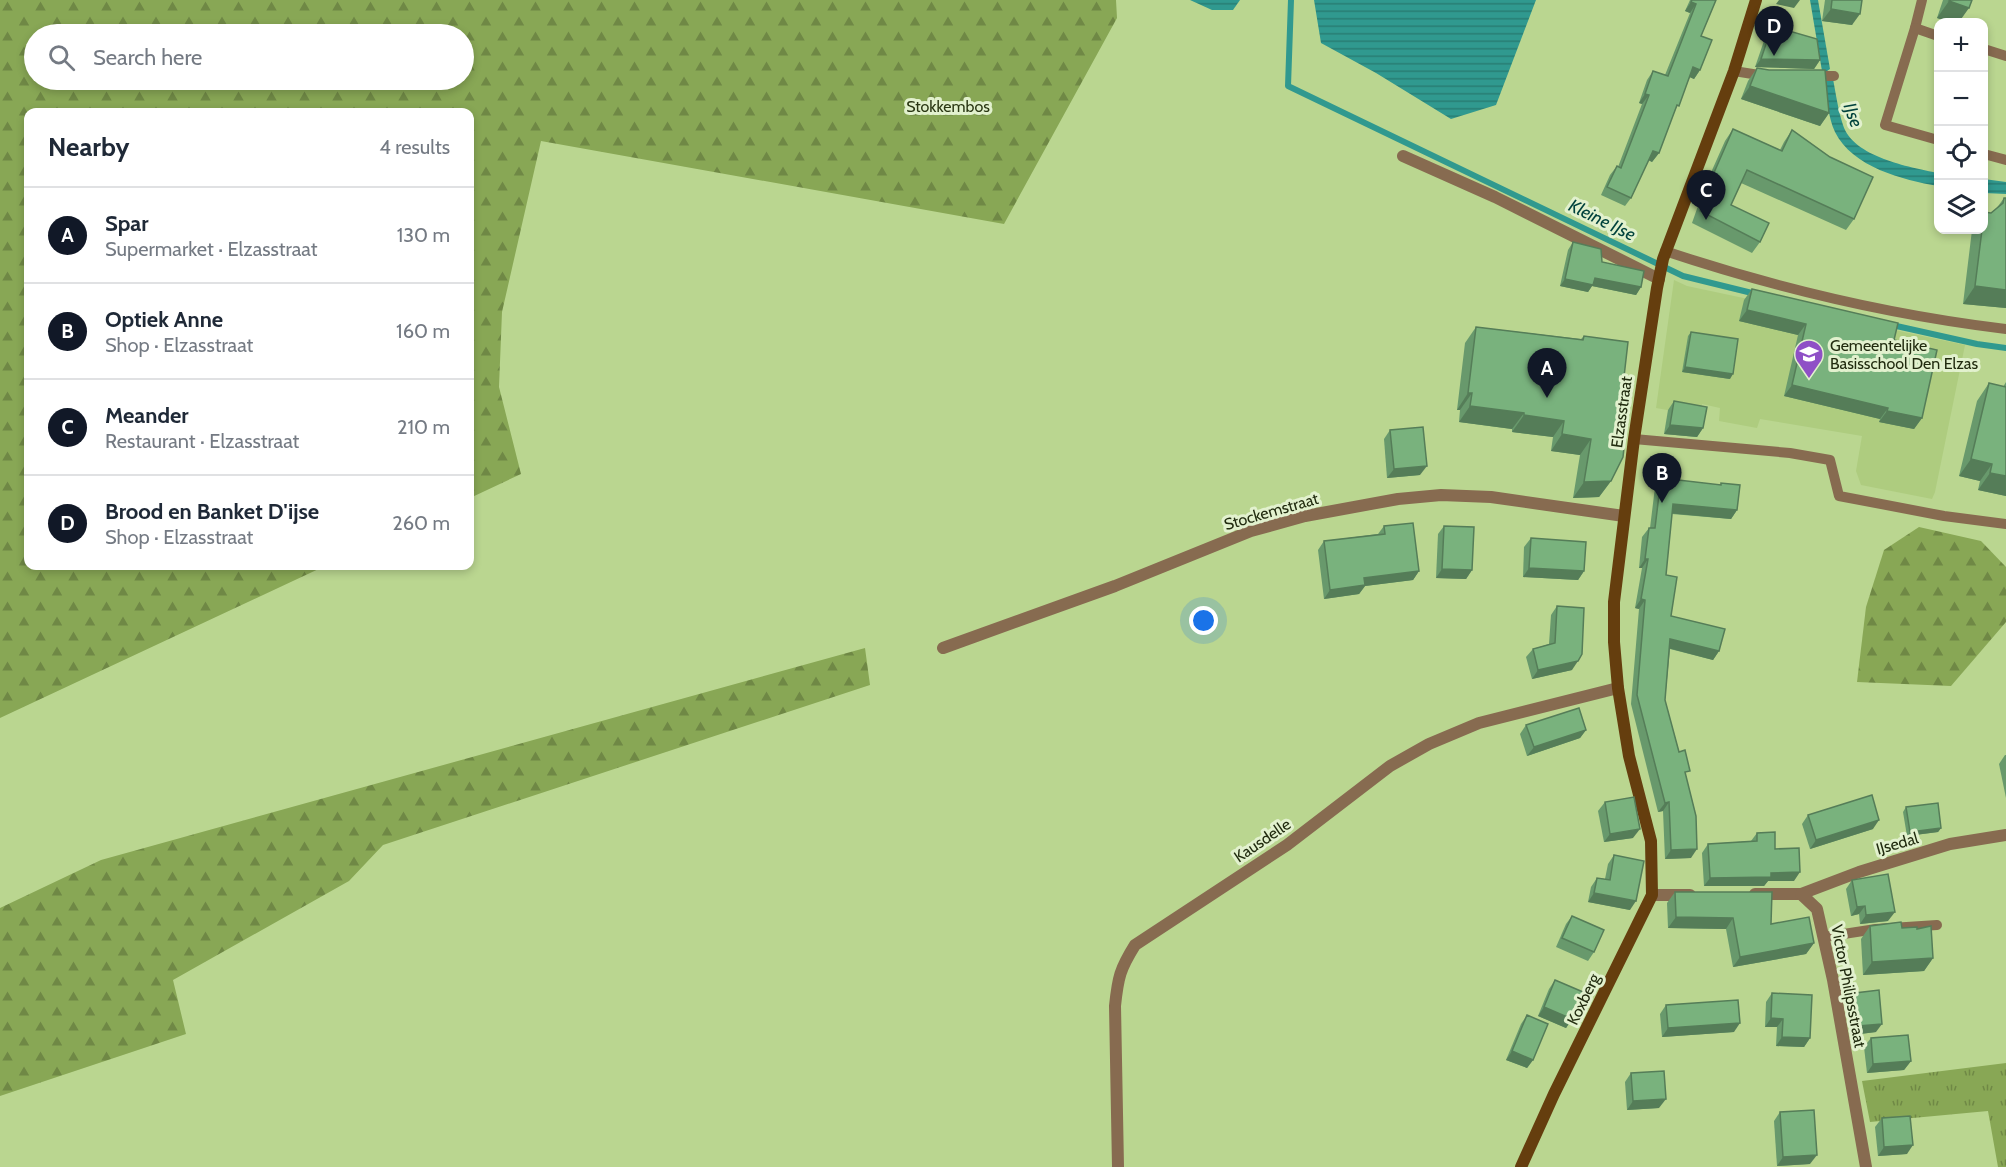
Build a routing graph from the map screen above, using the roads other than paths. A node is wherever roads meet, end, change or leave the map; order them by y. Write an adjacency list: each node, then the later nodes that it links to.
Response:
1 (1756, 0): 7 (street, Elzasstraat)
2 (1922, 0): 3 (lane)
3 (1915, 28): 4 (lane); 11 (lane)
4 (1934, 35)
5 (1988, 51): 6 (lane)
6 (2006, 56)
7 (1734, 71): 8 (lane); 15 (street, Elzasstraat)
8 (1772, 76)
9 (1813, 76): 10 (lane)
10 (1834, 76)
11 (1934, 139)
12 (1988, 155): 14 (lane)
13 (1403, 156): 16 (street)
14 (2006, 160)
15 (1664, 255): 16 (street, Elzasstraat); 17 (lane)
16 (1659, 277): 18 (street, Elzasstraat)
17 (2006, 329)
18 (1634, 439): 19 (street, Elzasstraat); 20 (lane)
19 (1624, 516): 21 (street, Stockemstraat); 22 (street, Elzasstraat)
20 (2006, 524)
21 (943, 648)
22 (1618, 688): 24 (street, Elzasstraat); 31 (street, Kausdelle)
23 (2006, 836): 26 (street, IJsedal)
24 (1651, 841): 27 (street, Koxberg)
25 (1746, 894): 26 (street)
26 (1801, 894): 30 (street, Victor Philipsstraat)
27 (1652, 895): 28 (street); 32 (street, Koxberg)
28 (1701, 895)
29 (1937, 925): 30 (lane)
30 (1824, 937): 33 (street, Victor Philipsstraat)
31 (1118, 1167)
32 (1521, 1167)
33 (1866, 1167)

